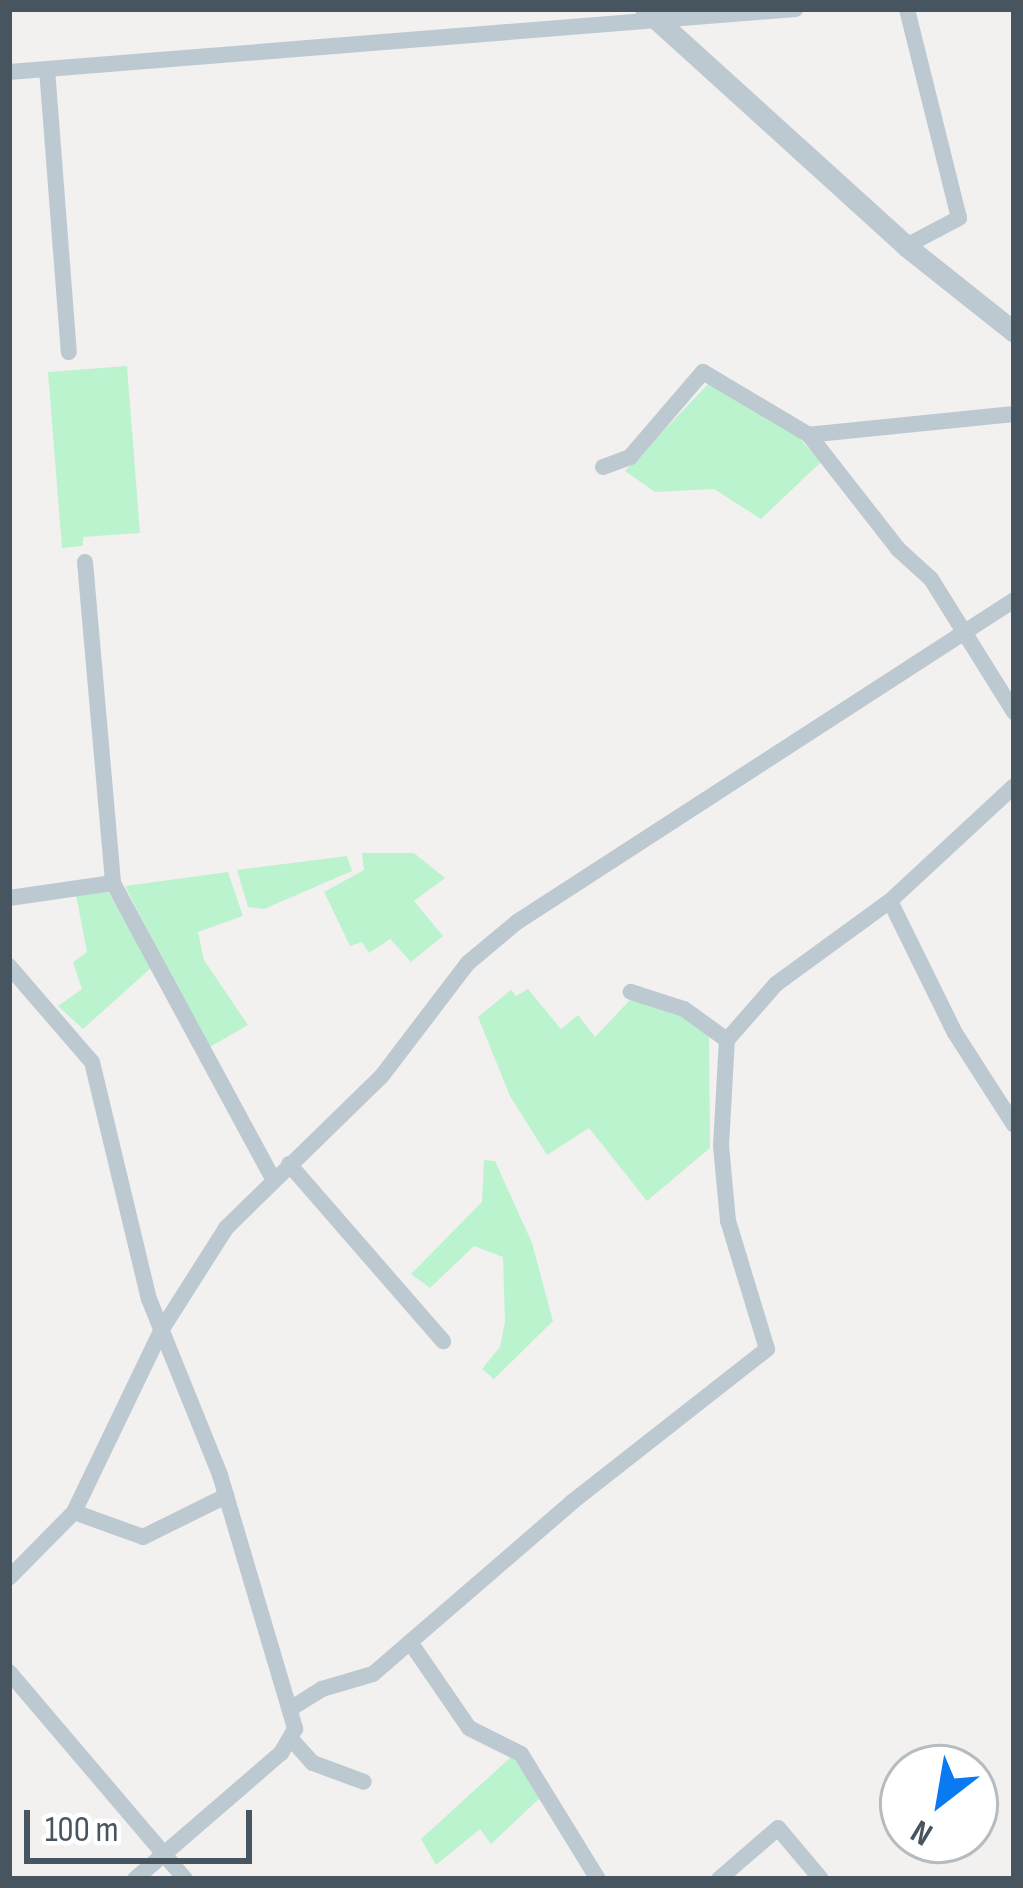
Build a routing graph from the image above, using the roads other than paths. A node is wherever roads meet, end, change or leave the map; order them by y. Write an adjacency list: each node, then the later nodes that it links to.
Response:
1 (645, 9): 4 (street)
2 (795, 9): 4 (street)
3 (907, 9): 7 (street)
4 (663, 25): 5 (street); 7 (street)
5 (47, 69): 6 (street); 9 (street)
6 (9, 72)
7 (906, 246): 8 (street)
8 (1014, 332)
9 (69, 352)
10 (1014, 414): 11 (street)
11 (808, 434): 12 (street); 15 (street)
12 (603, 467)
13 (85, 562): 18 (street)
14 (1014, 600): 15 (street)
15 (964, 636): 16 (street); 25 (street)
16 (1014, 712)
17 (1014, 786): 20 (street)
18 (113, 883): 19 (street); 26 (street)
19 (9, 898)
20 (890, 901): 23 (street); 24 (street)
21 (9, 967): 27 (street)
22 (631, 992): 23 (street)
23 (728, 1040): 32 (street)
24 (1014, 1126)
25 (289, 1164): 26 (street); 28 (street)
26 (273, 1179): 27 (street)
27 (162, 1329): 29 (street); 30 (street)
28 (443, 1341)
29 (226, 1496): 30 (street); 34 (street)
30 (74, 1512): 31 (street)
31 (9, 1578)
32 (410, 1642): 34 (street); 40 (street)
33 (9, 1672): 37 (street)
34 (290, 1708): 35 (street)
35 (292, 1740): 36 (street); 37 (street)
36 (364, 1782)
37 (163, 1854): 38 (street); 39 (street)
38 (135, 1879)
39 (185, 1879)
40 (598, 1879)
41 (719, 1879): 42 (street)
42 (821, 1879)

